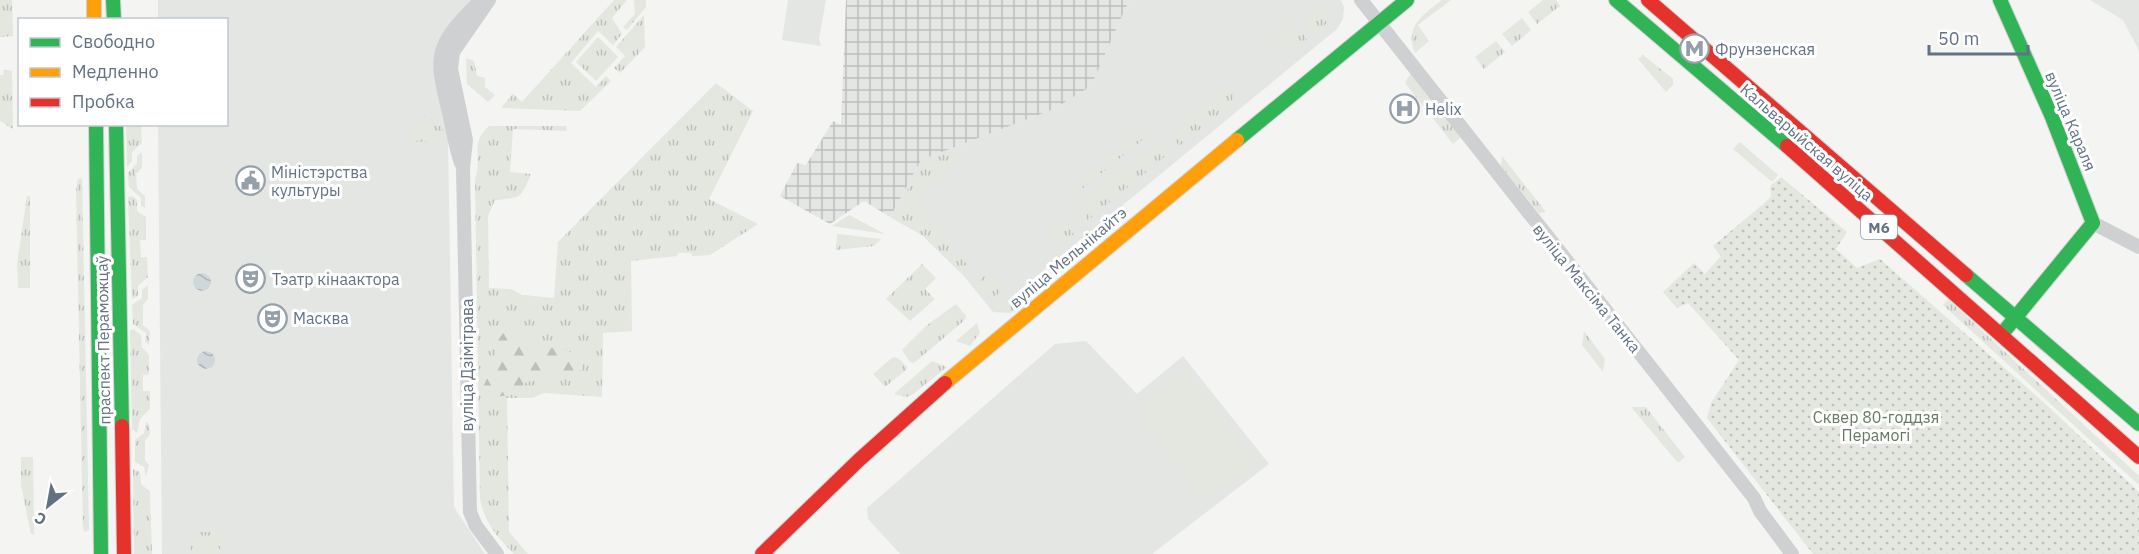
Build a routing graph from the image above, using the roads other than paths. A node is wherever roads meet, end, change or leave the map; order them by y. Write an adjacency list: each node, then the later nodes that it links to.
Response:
1 (93, 0): 10 (main road)
2 (113, 0): 11 (main road)
3 (482, 0): 15 (street, вуліца Дзімітрава)
4 (489, 0): 15 (street, вуліца Дзімітрава)
5 (1361, 0): 12 (street, вуліца Максіма Танка)
6 (1407, 0): 12 (main road, вуліца Мельнікайтэ)
7 (1616, 0): 19 (main road, Кальварыйская вуліца / М6)
8 (1648, 0): 18 (main road, Кальварыйская вуліца / М6)
9 (2000, 0): 16 (main road, вуліца Караля)
10 (94, 18)
11 (114, 18)
12 (1378, 23): 25 (main road, вуліца Мельнікайтэ); 26 (street, вуліца Максіма Танка)
13 (96, 126): 22 (main road, праспект Пераможцаў)
14 (116, 126): 23 (main road, праспект Пераможцаў)
15 (463, 168): 24 (street, вуліца Дзімітрава)
16 (2093, 223): 17 (street); 18 (main road)
17 (2139, 246)
18 (2016, 316): 19 (main road); 20 (main road, Кальварыйская вуліца / М6)
19 (2000, 336): 21 (main road, Кальварыйская вуліца / М6)
20 (2139, 424)
21 (2139, 457)
22 (101, 554)
23 (124, 554)
24 (497, 554)
25 (762, 554)
26 (1792, 554)

